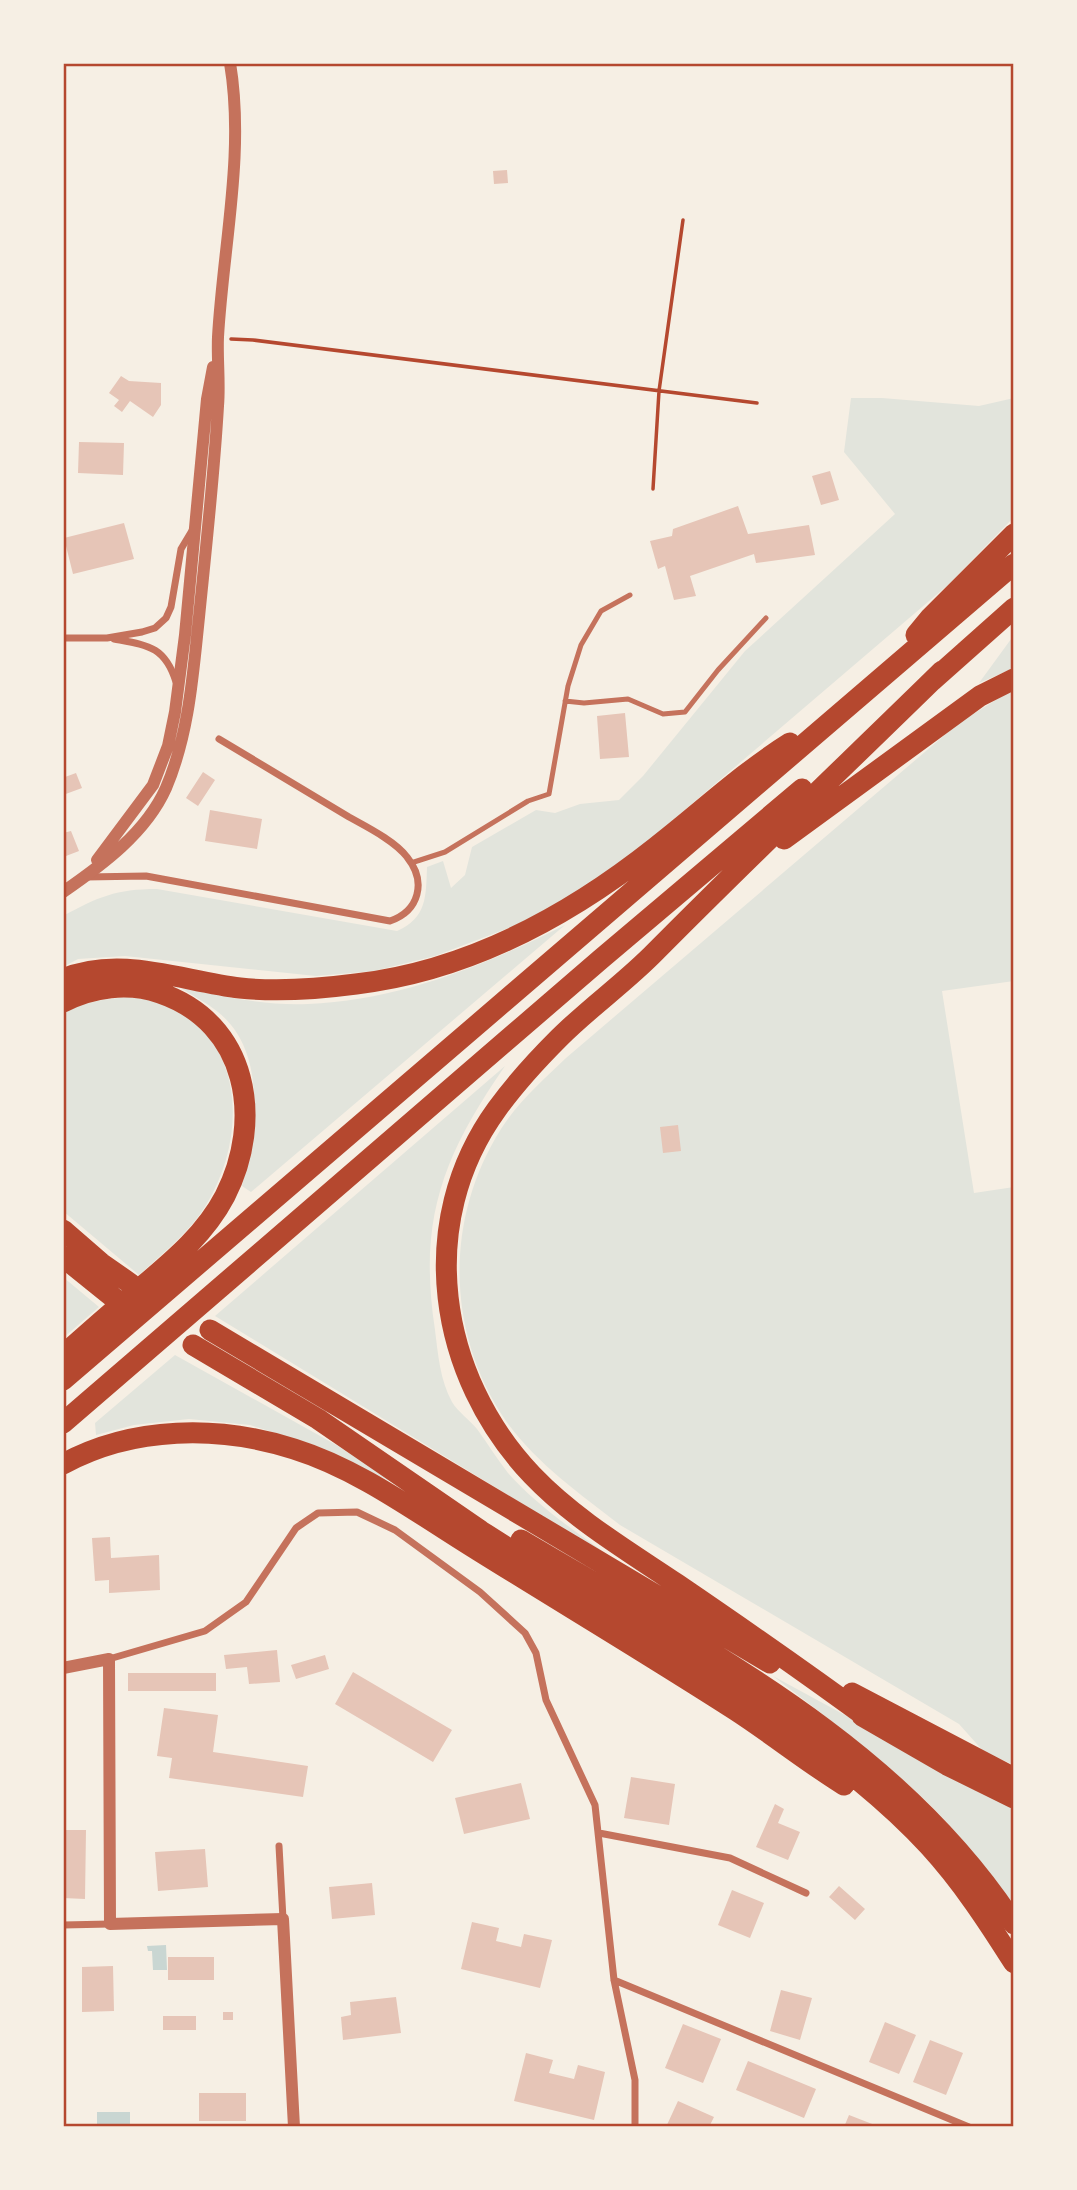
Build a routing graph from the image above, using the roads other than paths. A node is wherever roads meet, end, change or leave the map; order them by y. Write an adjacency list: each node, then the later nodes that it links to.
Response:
1 (230, 63): 2 (street)
2 (218, 339): 3 (street); 18 (street)
3 (195, 526): 10 (street); 13 (street)
4 (1014, 534): 11 (highway)
5 (1014, 564): 11 (highway)
6 (630, 596): 14 (lane)
7 (1014, 608): 19 (highway)
8 (766, 618): 14 (lane)
9 (63, 638): 10 (street)
10 (107, 638): 13 (street)
11 (885, 675): 15 (highway)
12 (1014, 679): 19 (highway)
13 (178, 690): 18 (street)
14 (565, 701): 17 (lane)
15 (845, 708): 21 (highway); 30 (highway)
16 (219, 739): 17 (street)
17 (411, 863): 18 (street)
18 (84, 877): 20 (street)
19 (711, 879): 32 (highway); 35 (highway)
20 (63, 892)
21 (63, 979)
22 (63, 1002): 29 (highway)
23 (63, 1230): 25 (highway)
24 (63, 1257): 26 (highway)
25 (131, 1284)
26 (114, 1298)
27 (211, 1330): 34 (highway)
28 (193, 1345): 31 (highway)
29 (63, 1355)
30 (63, 1380)
31 (318, 1419): 41 (highway); 47 (highway)
32 (63, 1423)
33 (63, 1464): 41 (highway)
34 (670, 1605): 35 (highway); 38 (highway)
35 (779, 1653): 38 (highway); 39 (highway)
36 (108, 1659): 37 (street); 42 (street); 46 (street)
37 (63, 1668)
38 (873, 1722): 40 (highway)
39 (1014, 1778)
40 (1014, 1798)
41 (890, 1808): 49 (highway)
42 (599, 1833): 44 (street); 50 (street)
43 (279, 1846): 45 (street)
44 (806, 1894)
45 (283, 1919): 46 (street); 51 (street)
46 (110, 1924): 48 (street)
47 (1014, 1924)
48 (63, 1925)
49 (1014, 1963)
50 (614, 1980): 52 (street); 53 (street)
51 (294, 2127)
52 (635, 2127)
53 (970, 2127)

